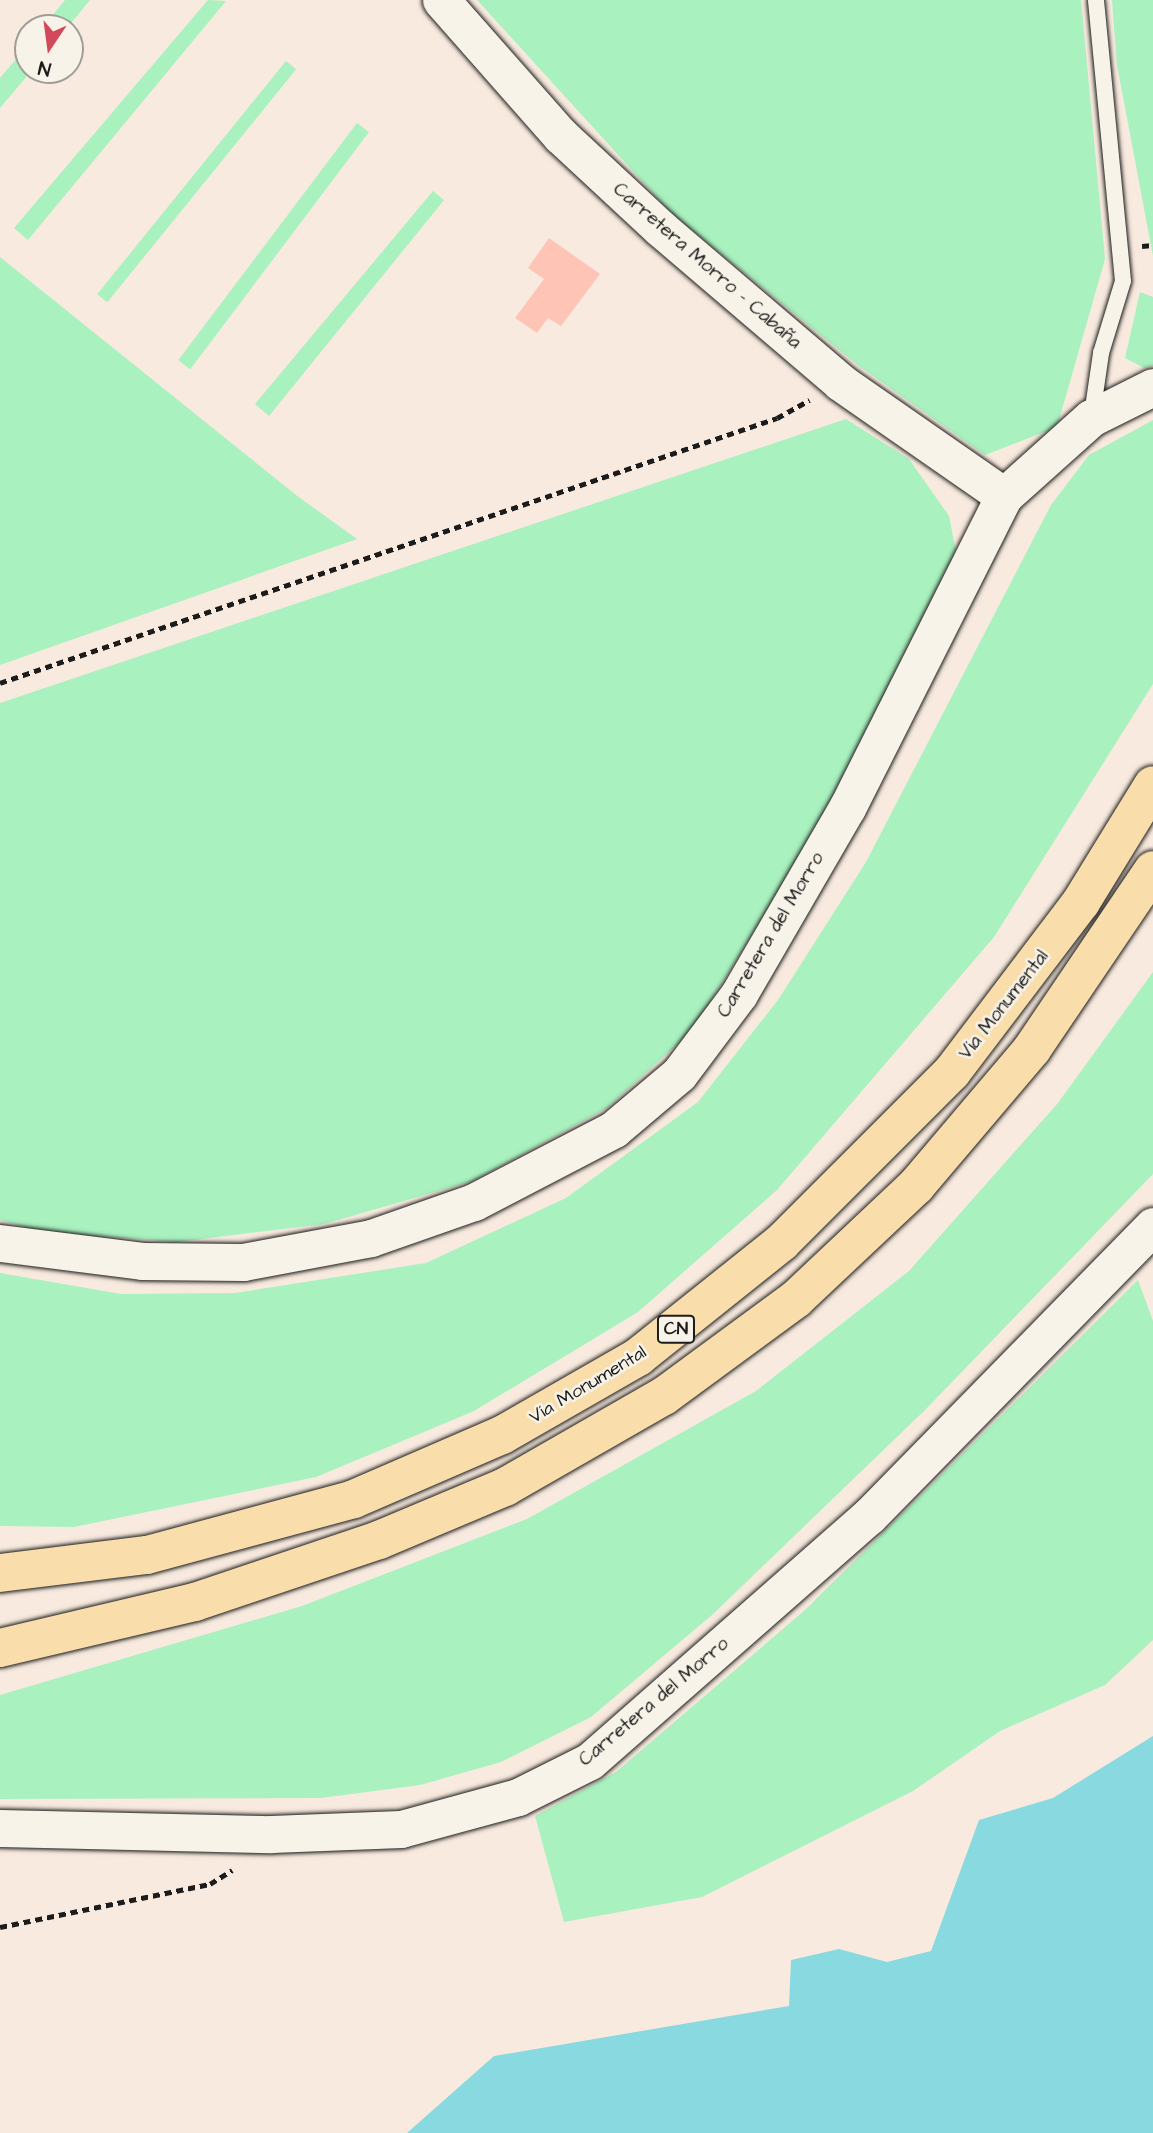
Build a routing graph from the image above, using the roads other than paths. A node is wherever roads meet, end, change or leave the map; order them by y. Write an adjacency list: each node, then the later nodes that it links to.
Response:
1 (441, 0): 5 (street, Carretera Morro - Cabaña)
2 (1096, 0): 4 (lane)
3 (1153, 387): 4 (street, Carretera del Morro)
4 (1091, 418): 5 (street, Carretera del Morro)
5 (1004, 496): 9 (street, Carretera del Morro)
6 (1153, 785): 10 (highway, Vía Monumental / CN)
7 (1153, 870): 11 (highway, CN)
8 (1153, 1226): 12 (street, Carretera del Morro)
9 (0, 1243)
10 (0, 1573)
11 (0, 1648)
12 (0, 1828)

